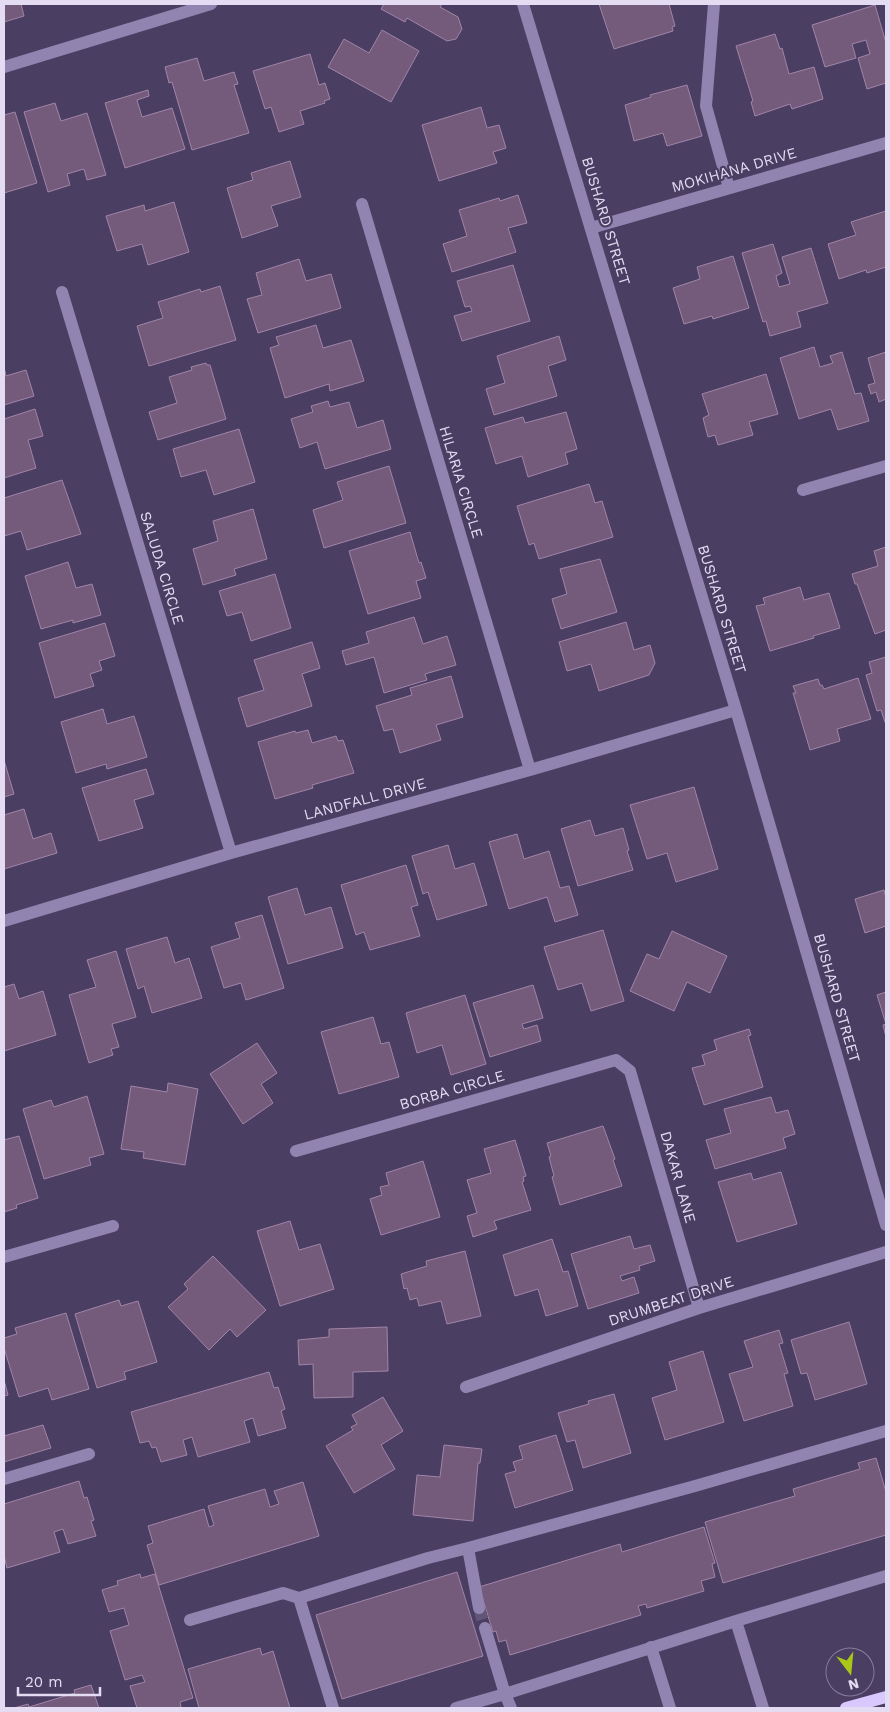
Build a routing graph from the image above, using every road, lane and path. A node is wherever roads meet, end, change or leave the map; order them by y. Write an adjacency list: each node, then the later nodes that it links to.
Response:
1 (211, 4): 4 (street)
2 (523, 4): 8 (street, BUSHARD STREET)
3 (714, 4): 6 (street)
4 (4, 67)
5 (886, 143): 6 (street, MOKIHANA DRIVE)
6 (729, 188): 8 (street, MOKIHANA DRIVE)
7 (362, 204): 13 (street, HILARIA CIRCLE)
8 (591, 228): 12 (street, BUSHARD STREET)
9 (62, 292): 14 (street, SALUDA CIRCLE)
10 (886, 466): 11 (street)
11 (803, 490)
12 (736, 710): 13 (street, LANDFALL DRIVE); 18 (street, BUSHARD STREET)
13 (530, 770): 14 (street, LANDFALL DRIVE)
14 (231, 853): 15 (street, LANDFALL DRIVE)
15 (4, 921)
16 (616, 1060): 17 (street, BORBA CIRCLE); 22 (street, DAKAR LANE)
17 (296, 1151)
18 (886, 1225)
19 (113, 1226): 21 (street)
20 (886, 1252): 22 (street, DRUMBEAT DRIVE)
21 (4, 1257)
22 (699, 1308): 23 (street, DRUMBEAT DRIVE)
23 (466, 1387)
24 (886, 1431): 27 (street)
25 (89, 1454): 26 (street)
26 (4, 1479)
27 (468, 1548): 29 (street); 30 (street)
28 (886, 1576): 32 (street)
29 (299, 1598): 31 (street); 37 (street)
30 (479, 1608)
31 (190, 1620)
32 (736, 1620): 34 (street); 41 (street)
33 (485, 1628): 35 (street)
34 (651, 1647): 35 (street); 40 (street)
35 (505, 1694): 38 (street); 39 (street)
36 (886, 1696): 42 (main road)
37 (333, 1708)
38 (456, 1708)
39 (511, 1708)
40 (670, 1708)
41 (763, 1708)
42 (846, 1708)

